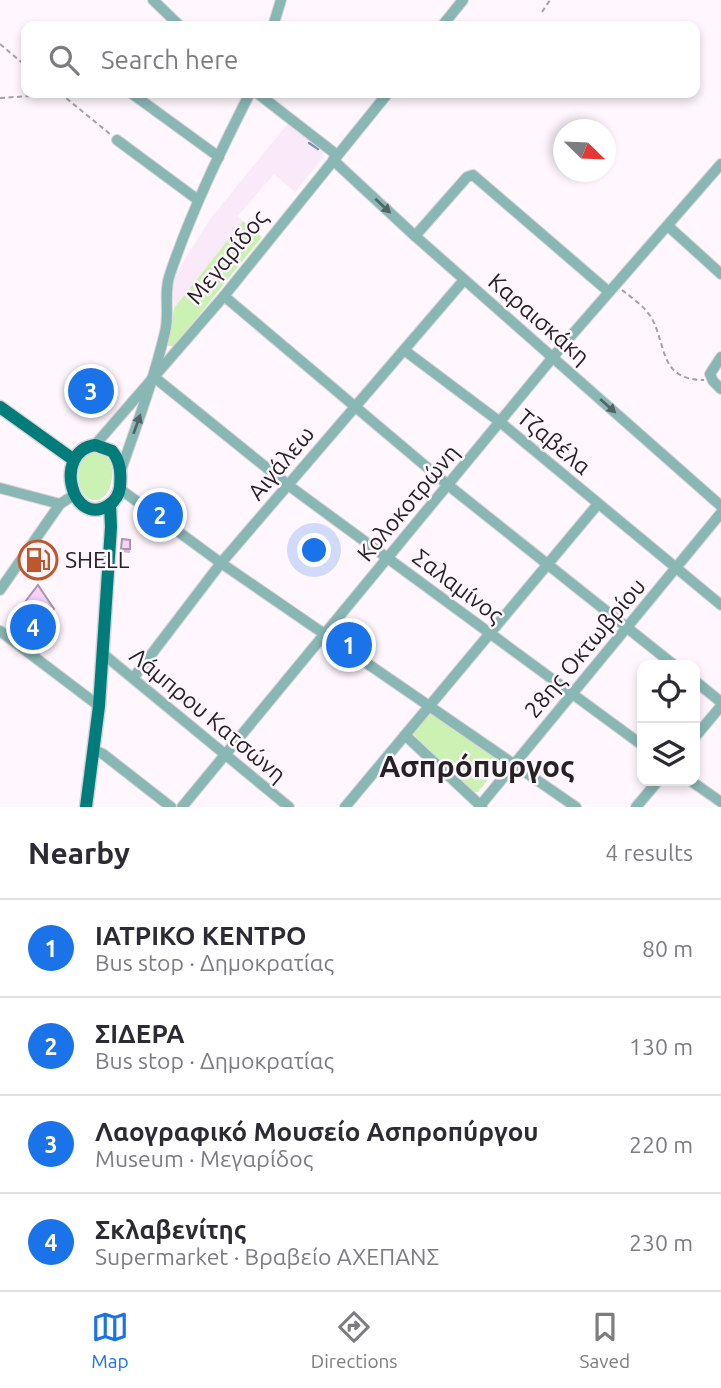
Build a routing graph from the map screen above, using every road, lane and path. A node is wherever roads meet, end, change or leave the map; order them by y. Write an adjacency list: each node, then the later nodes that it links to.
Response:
1 (153, 0): 6 (street)
2 (281, 0): 7 (street)
3 (463, 0): 8 (street)
4 (550, 0): 5 (path)
5 (542, 12)
6 (175, 21)
7 (275, 21)
8 (446, 21)
9 (0, 44): 10 (path)
10 (21, 62)
11 (21, 97): 17 (path)
12 (66, 98): 18 (path)
13 (138, 98): 19 (street)
14 (248, 98): 19 (street)
15 (263, 98): 20 (street, Καραισκάκη)
16 (384, 98): 20 (street, Μεγαρίδος)
17 (0, 99)
18 (117, 140): 22 (street)
19 (219, 157): 22 (street)
20 (335, 157): 24 (street, Καραισκάκη, one-way to 24); 28 (street, Μεγαρίδος)
21 (721, 164): 23 (street, Κολοκοτρώνη)
22 (198, 200): 32 (street)
23 (668, 226): 25 (street); 27 (street, Κολοκοτρώνη)
24 (415, 236): 26 (street, Καραισκάκη); 27 (street)
25 (721, 274)
26 (464, 280): 29 (street, Αιγάλεω); 30 (street, Καραισκάκη)
27 (612, 289): 30 (street, Κολοκοτρώνη); 33 (path)
28 (224, 296): 32 (street, Μεγαρίδος); 34 (street)
29 (404, 349): 34 (street, Αιγάλεω); 36 (street, Τζαβέλα)
30 (554, 357): 36 (street, Κολοκοτρώνη); 48 (street, Καραισκάκη, one-way to 48)
31 (721, 357): 33 (street)
32 (154, 377): 37 (street, Μεγαρίδος); 39 (street, one-way to 32); 40 (street, Σαλαμίνος)
33 (717, 385)
34 (354, 405): 40 (street, Αιγάλεω); 41 (street)
35 (2, 412): 38 (main road)
36 (500, 422): 41 (street, Κολοκοτρώνη); 47 (street, Τζαβέλα)
37 (95, 445): 38 (main road); 39 (main road)
38 (74, 460): 44 (main road)
39 (120, 470): 43 (main road)
40 (288, 485): 50 (street, Σαλαμίνος); 51 (street, Αιγάλεω)
41 (448, 485): 50 (street, Κολοκοτρώνη); 52 (street)
42 (0, 488): 45 (street)
43 (120, 489): 46 (main road); 51 (street)
44 (74, 495): 45 (street); 46 (main road)
45 (60, 504): 54 (street)
46 (110, 504): 60 (main road)
47 (598, 504): 52 (street); 53 (street, Τζαβέλα)
48 (721, 506)
49 (721, 513): 53 (street, 28ης Οκτωβρίου)
50 (388, 557): 58 (street, Κολοκοτρώνη); 59 (street, Σαλαμίνος)
51 (220, 563): 58 (street); 62 (street, Αιγάλεω)
52 (547, 565): 56 (street); 59 (street)
53 (677, 567): 55 (street, Τζαβέλα); 56 (street, 28ης Οκτωβρίου)
54 (0, 590)
55 (721, 605)
56 (627, 628): 61 (street); 64 (street, 28ης Οκτωβρίου)
57 (0, 631): 66 (street)
58 (324, 634): 67 (street); 72 (street, Κολοκοτρώνη)
59 (489, 634): 64 (street, Σαλαμίνος); 67 (street)
60 (102, 653): 62 (street, Λάμπρου Κατσώνη); 66 (main road)
61 (668, 660)
62 (134, 677): 72 (street, Λάμπρου Κατσώνη)
63 (700, 685): 65 (street)
64 (573, 693): 70 (street, Σαλαμίνος); 73 (street, 28ης Οκτωβρίου)
65 (721, 704): 68 (street)
66 (99, 706): 71 (main road)
67 (429, 706): 69 (street); 73 (street)
68 (700, 731)
69 (405, 735): 77 (street); 82 (street)
70 (637, 741)
71 (94, 750): 78 (main road); 79 (street)
72 (225, 755): 80 (street, Κολοκοτρώνη); 81 (street, Λάμπρου Κατσώνη)
73 (514, 764): 77 (street, 28ης Οκτωβρίου); 83 (street)
74 (654, 786): 84 (street)
75 (698, 786): 76 (street)
76 (721, 802)
77 (480, 806)
78 (86, 807)
79 (171, 807)
80 (182, 807)
81 (289, 807)
82 (345, 807)
83 (576, 807)
84 (636, 807)

